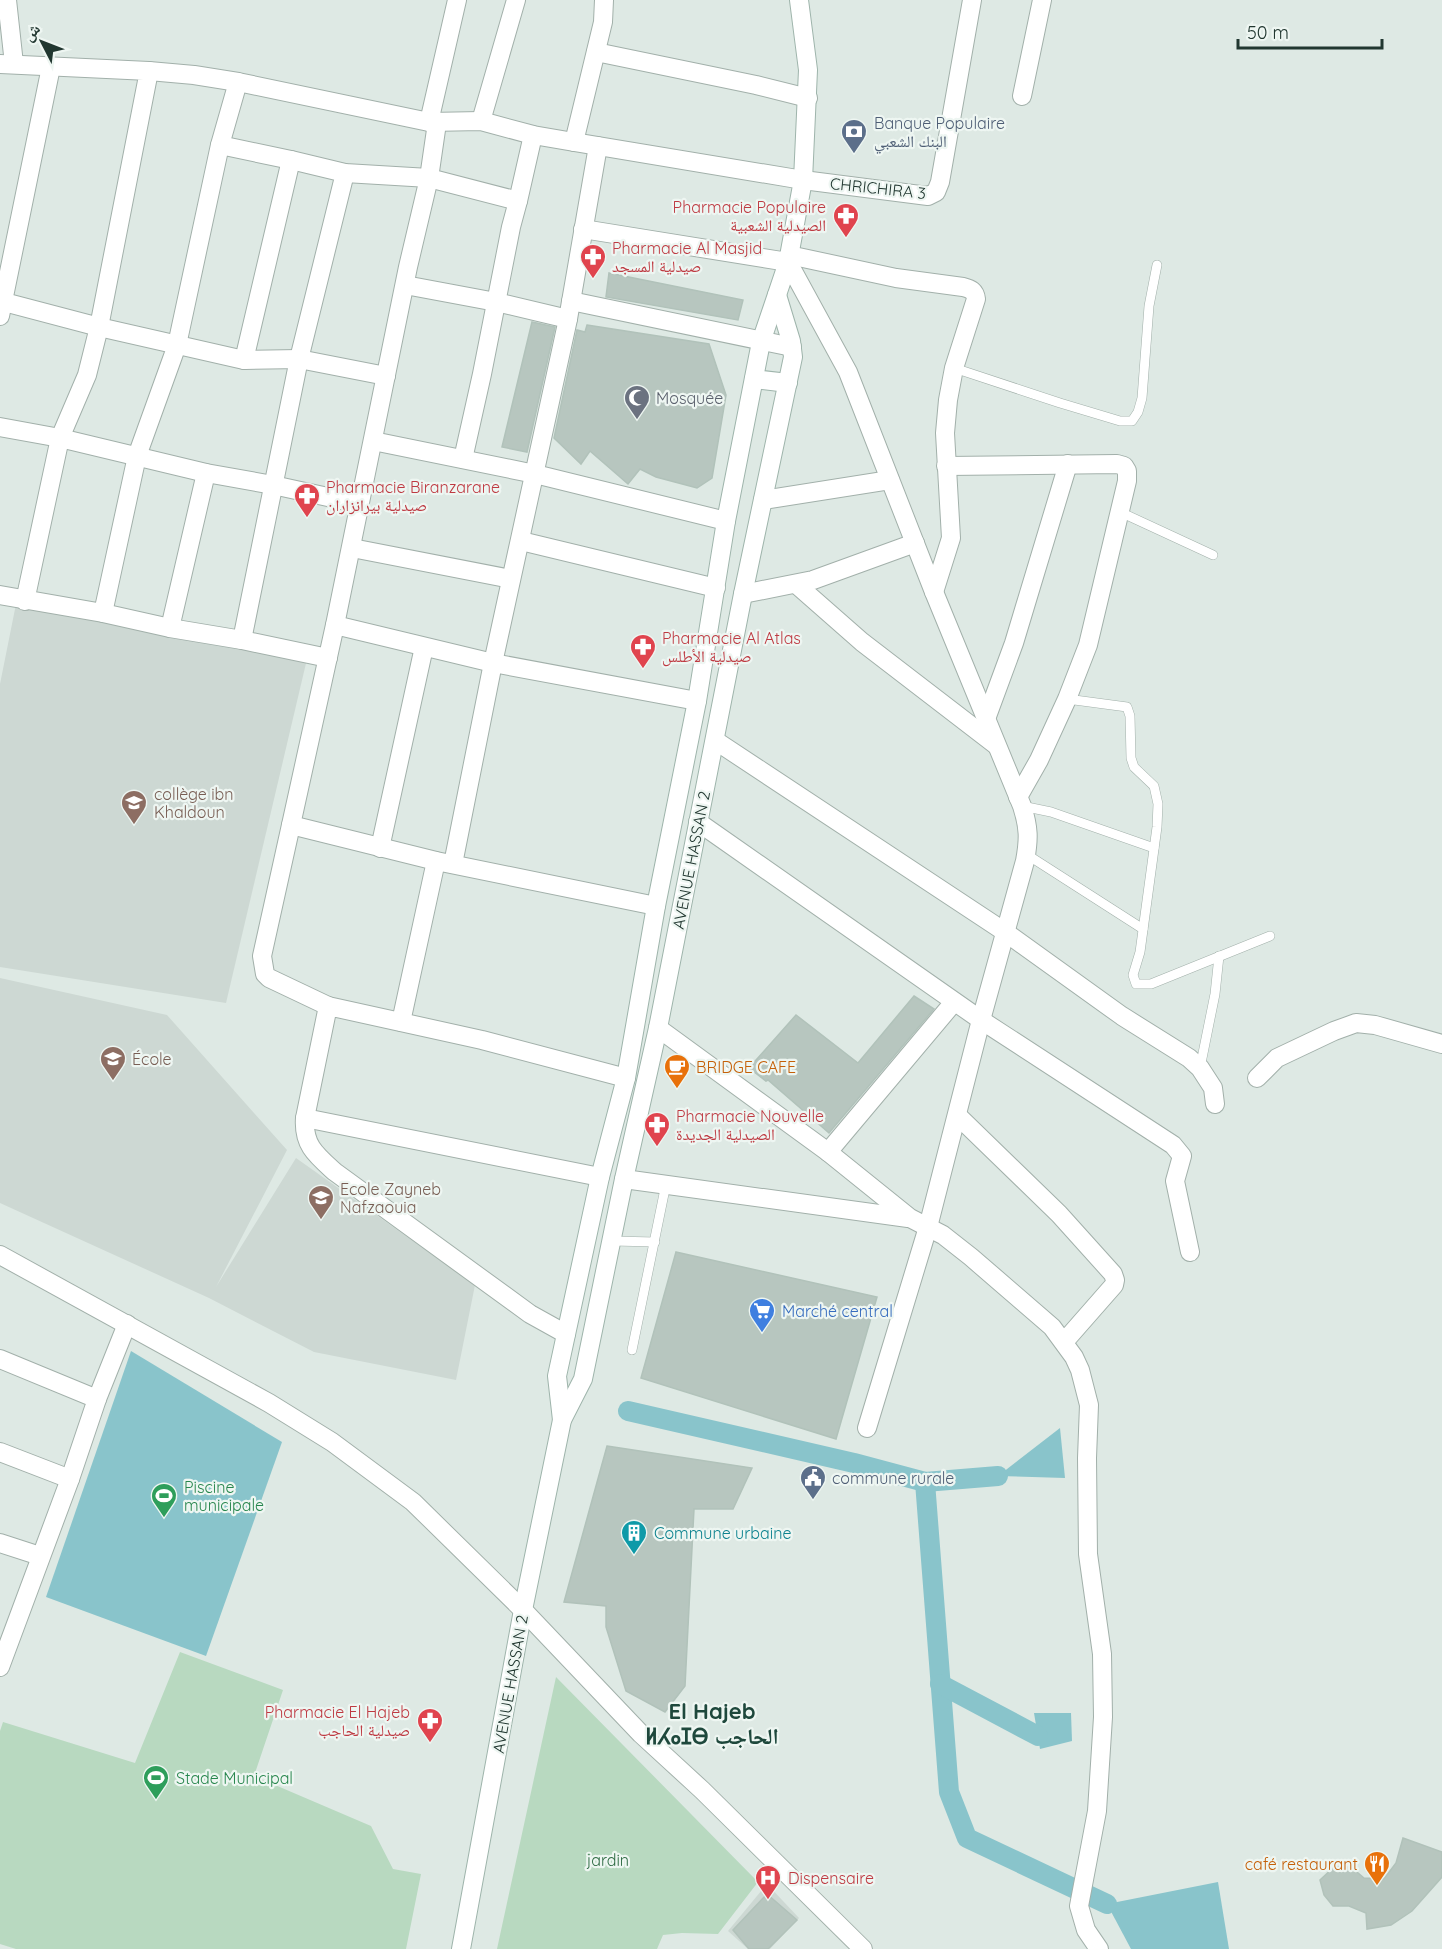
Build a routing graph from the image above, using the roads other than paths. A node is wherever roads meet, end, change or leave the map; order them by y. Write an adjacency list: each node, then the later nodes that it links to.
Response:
1 (7, 0): 9 (street)
2 (457, 0): 16 (street)
3 (516, 0): 15 (street)
4 (604, 0): 8 (street)
5 (799, 0): 14 (street, AVENUE HASSAN 2)
6 (972, 0): 24 (street, CHRICHIRA 3)
7 (1042, 0): 13 (street)
8 (596, 52): 14 (street); 18 (street)
9 (7, 64): 10 (street)
10 (51, 67): 11 (street); 32 (street)
11 (149, 71): 12 (street); 34 (street)
12 (238, 82): 16 (street); 19 (street)
13 (1022, 96)
14 (808, 98): 24 (street, AVENUE HASSAN 2)
15 (481, 121): 16 (street); 17 (street)
16 (433, 122): 23 (street)
17 (533, 135): 18 (street); 25 (street)
18 (574, 142): 20 (street)
19 (220, 145): 21 (street); 36 (street)
20 (598, 146): 24 (street); 26 (street)
21 (291, 160): 22 (street); 39 (street)
22 (345, 173): 23 (street); 38 (street)
23 (429, 178): 25 (street); 29 (street)
24 (803, 180): 27 (street, AVENUE HASSAN 2)
25 (518, 201): 31 (street)
26 (583, 229): 27 (street); 33 (street)
27 (788, 258): 30 (street, AVENUE HASSAN 2); 40 (street); 53 (street)
28 (1157, 265): 40 (lane)
29 (405, 285): 31 (street); 41 (street)
30 (777, 295): 35 (street, AVENUE HASSAN 2); 37 (street, AVENUE HASSAN 2)
31 (496, 302): 33 (street); 48 (street)
32 (1, 307): 34 (street)
33 (570, 310): 35 (street); 52 (street)
34 (99, 327): 36 (street); 45 (street)
35 (761, 342): 37 (street); 42 (street, AVENUE HASSAN 2)
36 (177, 345): 39 (street); 47 (street)
37 (792, 347): 43 (street, AVENUE HASSAN 2)
38 (299, 359): 39 (street); 41 (street); 54 (street)
39 (244, 360)
40 (954, 368): 50 (street)
41 (386, 376): 46 (street)
42 (754, 379): 43 (street); 58 (street, AVENUE HASSAN 2)
43 (788, 383): 55 (street, AVENUE HASSAN 2)
44 (0, 427): 45 (street)
45 (60, 438): 47 (street); 69 (street)
46 (373, 441): 48 (street); 56 (street)
47 (137, 456): 51 (street); 70 (street)
48 (464, 459): 52 (street)
49 (1068, 464): 50 (street); 57 (street); 79 (street)
50 (946, 466): 66 (street)
51 (206, 473): 54 (street); 72 (street)
52 (535, 474): 58 (street); 59 (street)
53 (890, 480): 55 (street); 60 (street)
54 (273, 485): 56 (street); 73 (street)
55 (764, 500): 67 (street, AVENUE HASSAN 2)
56 (360, 504): 61 (street)
57 (1119, 512): 62 (lane); 77 (street)
58 (726, 521): 65 (street, AVENUE HASSAN 2)
59 (521, 541): 63 (street); 65 (street)
60 (915, 543): 64 (street); 66 (street)
61 (352, 548): 63 (street); 71 (street)
62 (1212, 555)
63 (511, 579): 76 (street)
64 (796, 584): 67 (street); 81 (street)
65 (716, 588): 78 (street, AVENUE HASSAN 2)
66 (934, 592): 79 (street)
67 (743, 594): 80 (street, AVENUE HASSAN 2)
68 (0, 595): 69 (street)
69 (25, 601): 70 (street)
70 (103, 613): 72 (street)
71 (335, 625): 74 (street); 75 (street)
72 (170, 628): 73 (street)
73 (242, 640): 75 (street)
74 (424, 646): 76 (street); 85 (street)
75 (328, 658): 84 (street)
76 (493, 663): 78 (street); 88 (street)
77 (1067, 699): 82 (street); 86 (lane)
78 (697, 701): 89 (street, AVENUE HASSAN 2)
79 (986, 719): 81 (street)
80 (716, 741): 83 (street, AVENUE HASSAN 2); 91 (street)
81 (997, 745): 82 (street)
82 (1020, 801): 86 (lane); 87 (street)
83 (698, 822): 94 (street); 98 (street, AVENUE HASSAN 2)
84 (291, 825): 85 (street); 95 (street)
85 (380, 848): 88 (street)
86 (1154, 848): 90 (lane)
87 (1026, 854): 90 (lane); 91 (street)
88 (444, 863): 89 (street); 97 (street)
89 (656, 906): 101 (street, AVENUE HASSAN 2)
90 (1143, 929): 93 (lane)
91 (1005, 932): 96 (street); 100 (street)
92 (1270, 936): 93 (lane)
93 (1220, 956): 100 (lane)
94 (954, 1002): 96 (street); 106 (street)
95 (328, 1006): 97 (street); 105 (street)
96 (981, 1020): 104 (street); 114 (street)
97 (401, 1022): 101 (street)
98 (658, 1028): 106 (street); 108 (street, AVENUE HASSAN 2)
99 (1442, 1044): 102 (street)
100 (1200, 1068): 103 (street)
101 (626, 1078): 107 (street, AVENUE HASSAN 2)
102 (1257, 1078)
103 (1215, 1104)
104 (958, 1116): 111 (street); 118 (street)
105 (305, 1118): 107 (street); 117 (street)
106 (828, 1152): 110 (street)
107 (600, 1177): 117 (street, AVENUE HASSAN 2)
108 (624, 1179): 109 (street); 112 (street, AVENUE HASSAN 2)
109 (666, 1185): 110 (street); 113 (lane)
110 (910, 1218): 111 (street)
111 (928, 1227): 118 (street); 123 (street)
112 (613, 1240): 113 (lane); 122 (street, AVENUE HASSAN 2)
113 (655, 1242): 119 (lane)
114 (1190, 1252)
115 (0, 1255): 116 (street)
116 (127, 1324): 121 (street); 128 (street)
117 (566, 1334): 122 (street, AVENUE HASSAN 2)
118 (1064, 1342): 132 (street)
119 (632, 1350)
120 (0, 1359): 121 (street)
121 (97, 1400): 125 (street)
122 (562, 1420): 128 (street, AVENUE HASSAN 2)
123 (867, 1428)
124 (0, 1452): 125 (street)
125 (70, 1479): 127 (street)
126 (0, 1543): 127 (street)
127 (40, 1556): 129 (street)
128 (524, 1610): 130 (street, AVENUE HASSAN 2); 131 (street)
129 (1, 1658)
130 (461, 1949)
131 (863, 1949)
132 (1099, 1949)

